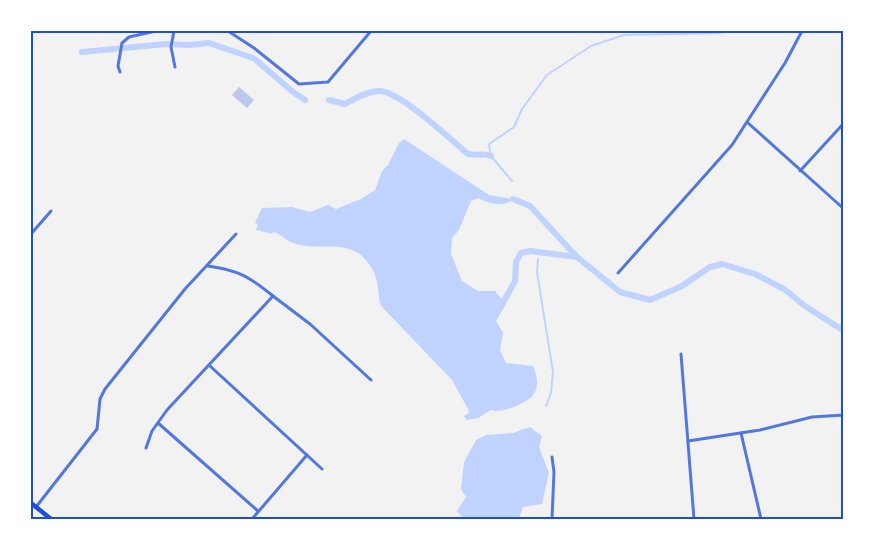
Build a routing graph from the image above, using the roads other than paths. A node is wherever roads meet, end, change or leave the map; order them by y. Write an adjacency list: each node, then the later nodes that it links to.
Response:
1 (156, 31): 7 (street)
2 (174, 31): 6 (street)
3 (228, 31): 4 (street)
4 (371, 31)
5 (802, 31): 8 (street)
6 (175, 67)
7 (120, 72)
8 (748, 123): 10 (street); 16 (street)
9 (844, 123): 10 (street)
10 (800, 171): 11 (street)
11 (844, 209)
12 (50, 211): 13 (street)
13 (31, 234)
14 (236, 234): 15 (street)
15 (208, 266): 17 (street); 30 (street)
16 (618, 273)
17 (273, 296): 19 (street); 20 (street)
18 (681, 354): 24 (street)
19 (210, 366): 22 (street); 26 (street)
20 (371, 380)
21 (844, 414): 23 (street)
22 (158, 423): 25 (street); 31 (street)
23 (741, 433): 24 (street); 36 (street)
24 (688, 441): 35 (street)
25 (146, 448)
26 (307, 455): 28 (street); 31 (street)
27 (552, 457): 34 (street)
28 (322, 469)
29 (31, 503): 30 (main road)
30 (36, 507): 32 (main road)
31 (258, 511): 33 (street)
32 (51, 519)
33 (252, 519)
34 (552, 519)
35 (694, 519)
36 (761, 519)

